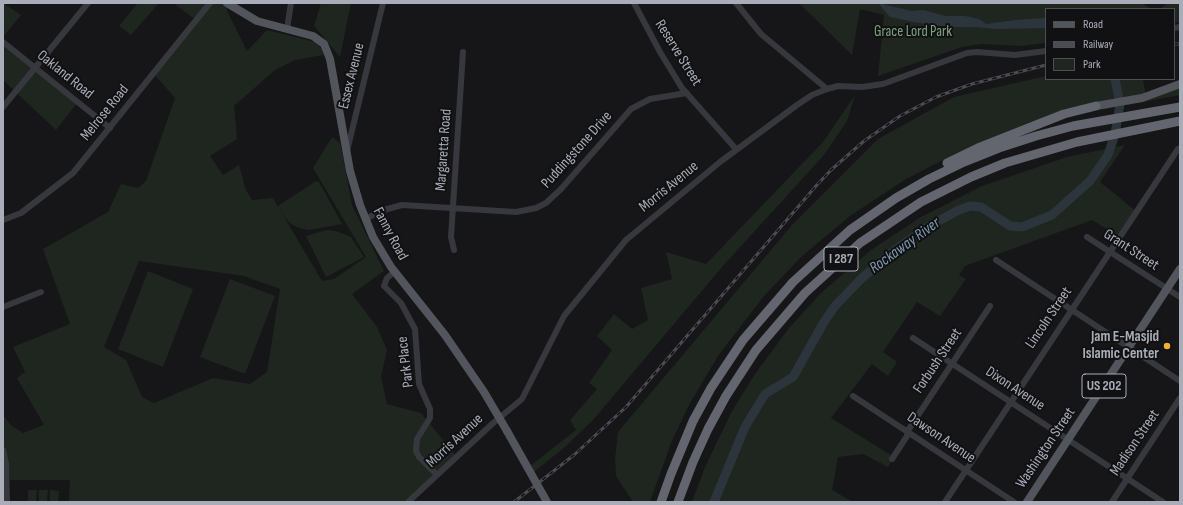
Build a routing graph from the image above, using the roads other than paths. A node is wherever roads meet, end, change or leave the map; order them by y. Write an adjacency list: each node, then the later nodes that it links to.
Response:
1 (88, 3): 12 (street)
2 (210, 3): 20 (street, Melrose Road)
3 (227, 3): 8 (main road, Fanny Road)
4 (291, 3): 8 (street)
5 (384, 3): 23 (street, Essex Avenue)
6 (634, 3): 15 (street, Reserve Street)
7 (736, 3): 14 (street)
8 (287, 29): 23 (main road, Fanny Road)
9 (3, 42): 12 (street, Oakland Road)
10 (1045, 51): 14 (street, Morris Avenue)
11 (463, 52): 24 (street, Margaretta Road)
12 (35, 68): 17 (street); 20 (street, Oakland Road)
13 (1180, 84): 16 (main road)
14 (827, 89): 21 (street, Morris Avenue)
15 (687, 93): 21 (street, Reserve Street); 24 (street, Puddingstone Drive)
16 (1099, 105): 30 (highway)
17 (3, 107)
18 (1180, 107): 30 (highway, I 287)
19 (1180, 121): 60 (highway, I 287)
20 (110, 128): 26 (street, Melrose Road)
21 (736, 149): 47 (street, Morris Avenue)
22 (1178, 150): 29 (street, Lincoln Street)
23 (346, 154): 25 (main road, Fanny Road)
24 (453, 209): 25 (street, Puddingstone Drive); 28 (street, Margaretta Road)
25 (365, 219): 33 (main road, Fanny Road)
26 (3, 220)
27 (1087, 237): 29 (street, Grant Street)
28 (454, 250)
29 (1109, 251): 34 (street, Grant Street); 39 (street, Lincoln Street)
30 (820, 256): 59 (highway, I 287)
31 (996, 260): 39 (street)
32 (1180, 269): 34 (main road, Washington Street / US 202)
33 (394, 272): 47 (main road, Fanny Road); 53 (street, Park Place)
34 (1168, 289): 36 (street, Grant Street); 41 (main road, Washington Street / US 202)
35 (41, 292): 38 (street)
36 (1180, 297)
37 (990, 306): 42 (street, Forbush Street)
38 (3, 307)
39 (1071, 309): 41 (street); 46 (street, Lincoln Street)
40 (913, 338): 42 (street, Dixon Avenue)
41 (1130, 348): 43 (street); 49 (main road, Washington Street / US 202)
42 (953, 363): 46 (street, Dixon Avenue); 48 (street, Forbush Street)
43 (1180, 381)
44 (853, 396): 48 (street, Dawson Avenue)
45 (1180, 398): 54 (street, Madison Street)
46 (1010, 402): 49 (street, Dixon Avenue); 52 (street, Lincoln Street)
47 (500, 418): 53 (street, Morris Avenue); 58 (main road, Fanny Road, bridge)
48 (908, 432): 51 (street, Forbush Street); 52 (street, Dawson Avenue)
49 (1069, 440): 54 (street, Dixon Avenue); 63 (main road, Washington Street / US 202)
50 (3, 450): 55 (street)
51 (892, 459)
52 (965, 470): 61 (street, Lincoln Street); 62 (street, Dawson Avenue)
53 (437, 476): 57 (street, Morris Avenue)
54 (1127, 478): 64 (street, Madison Street); 65 (street, Dixon Avenue)
55 (5, 491): 56 (street)
56 (7, 502)
57 (408, 502)
58 (547, 502)
59 (661, 502)
60 (678, 502)
61 (944, 502)
62 (1014, 502)
63 (1027, 502)
64 (1112, 502)
65 (1163, 502)

